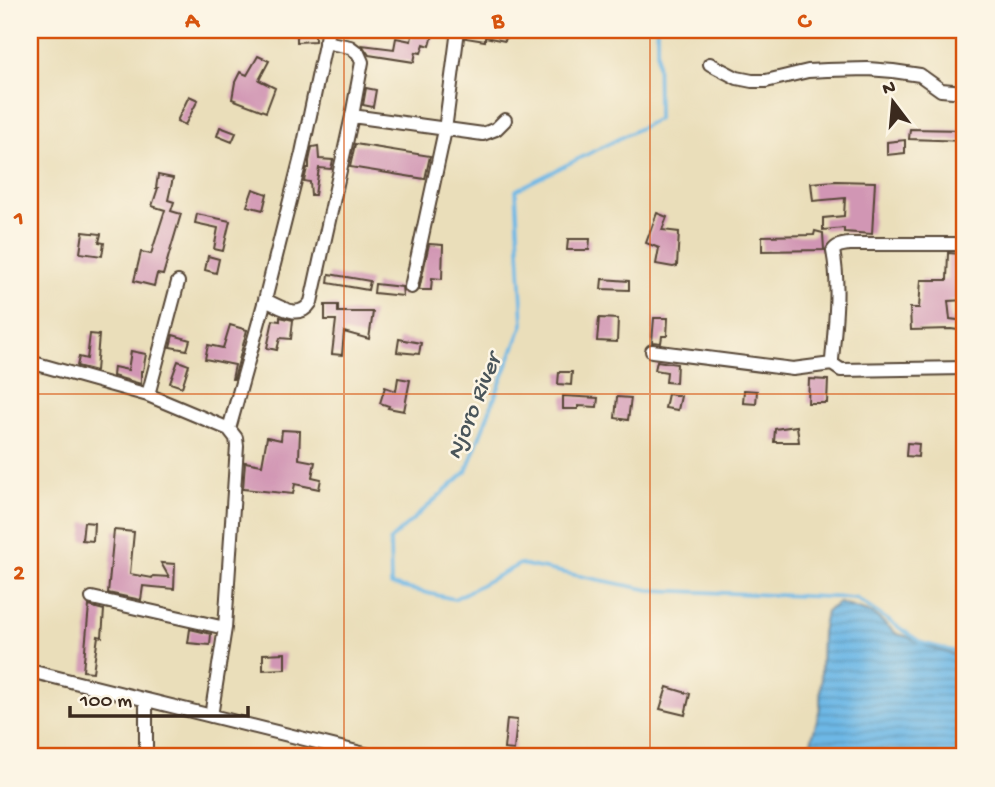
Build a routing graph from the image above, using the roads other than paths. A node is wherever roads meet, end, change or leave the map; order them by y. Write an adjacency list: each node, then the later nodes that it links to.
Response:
1 (458, 30): 7 (street)
2 (326, 36): 5 (street); 11 (street)
3 (710, 64): 4 (street)
4 (965, 92)
5 (352, 116): 7 (street); 11 (street)
6 (505, 120): 7 (street)
7 (444, 130): 10 (street)
8 (965, 244): 14 (street)
9 (178, 282): 16 (street)
10 (411, 287)
11 (265, 300): 17 (street)
12 (652, 351): 14 (street)
13 (30, 362): 16 (street)
14 (832, 365): 15 (street)
15 (965, 368)
16 (148, 395): 17 (street)
17 (229, 429): 19 (street)
18 (92, 598): 19 (street)
19 (225, 628): 22 (street)
20 (30, 671): 21 (street)
21 (146, 700): 22 (street); 24 (street)
22 (211, 716): 23 (street)
23 (332, 752): 25 (street)
24 (146, 757)
25 (377, 757)

